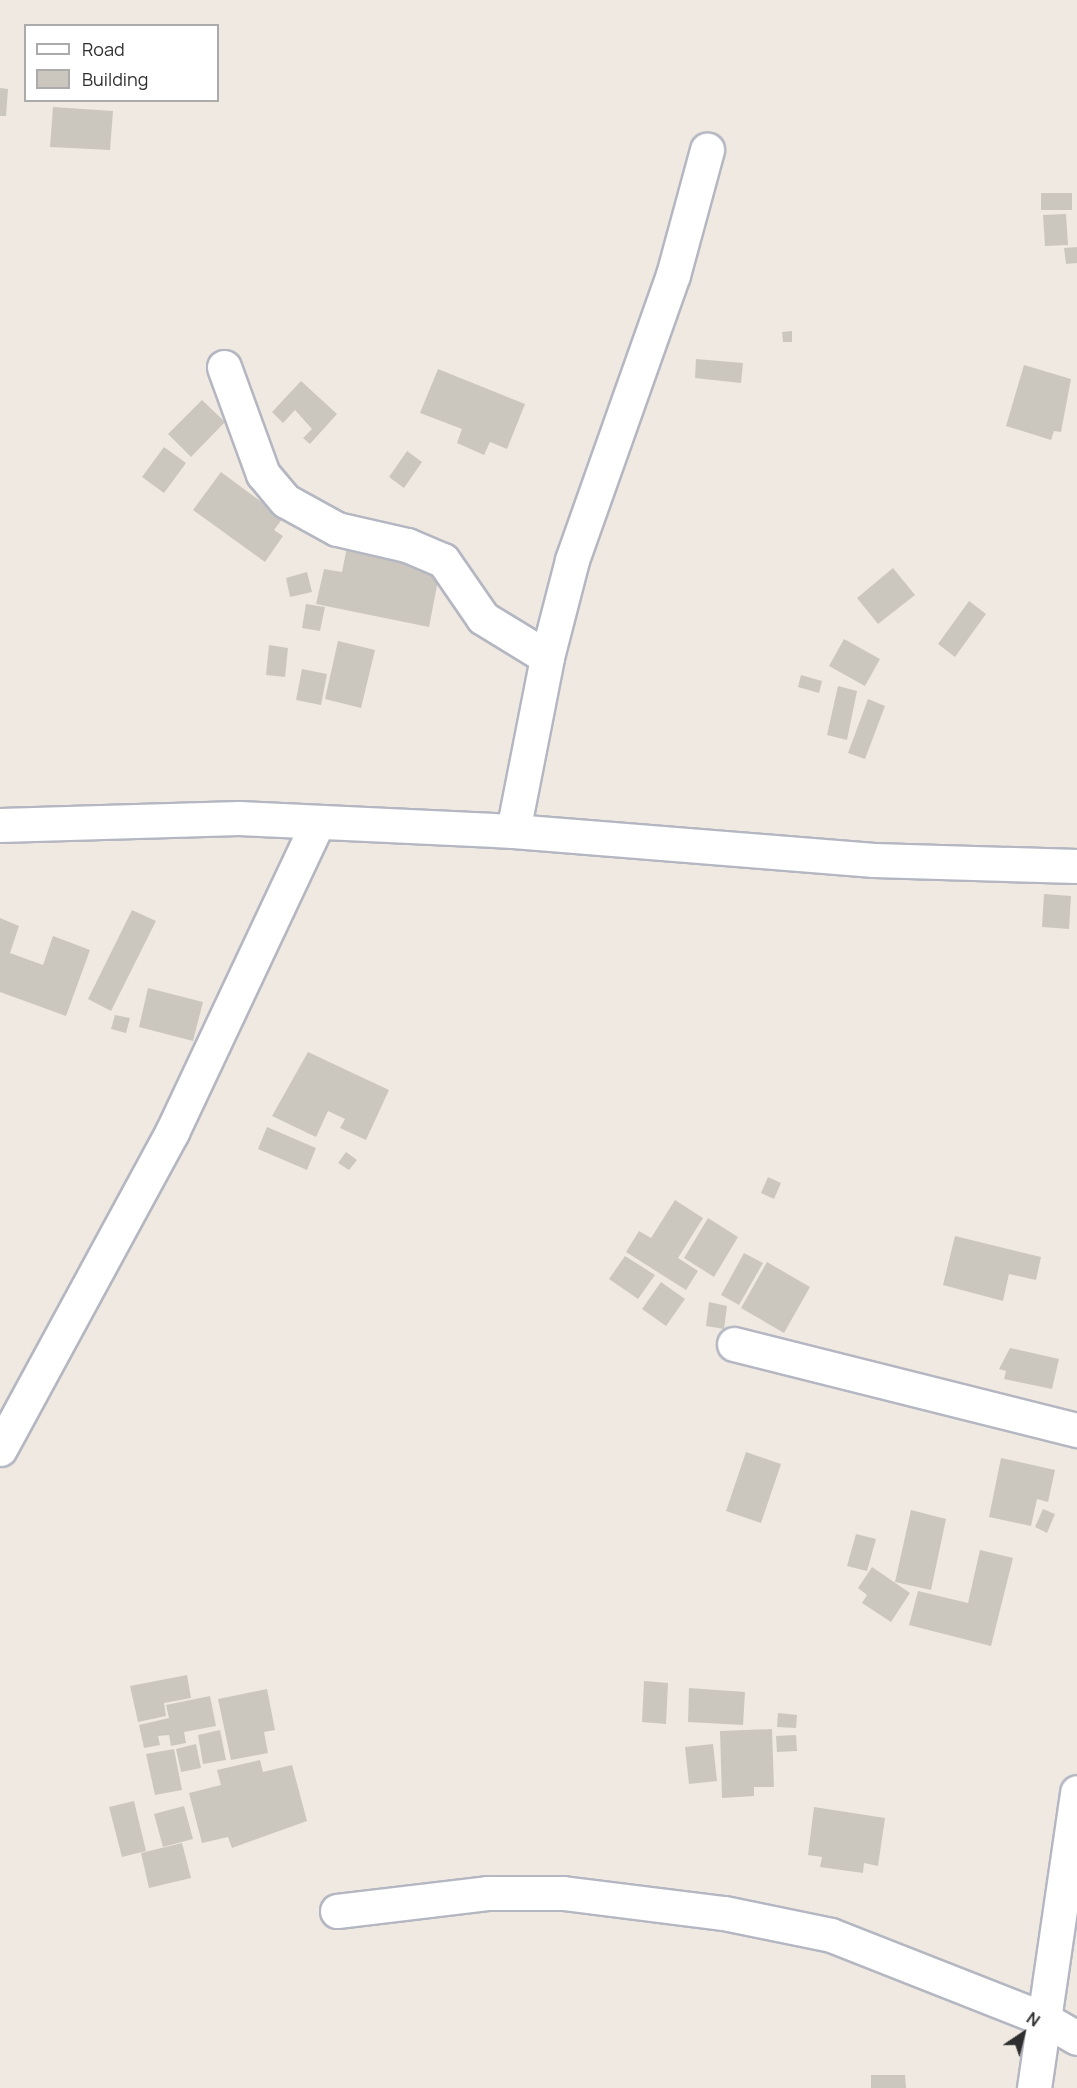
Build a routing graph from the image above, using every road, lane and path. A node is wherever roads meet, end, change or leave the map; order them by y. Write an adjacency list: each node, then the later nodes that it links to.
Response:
1 (706, 150): 3 (street)
2 (224, 367): 3 (street)
3 (546, 657): 6 (street)
4 (317, 824): 5 (street); 6 (street); 10 (street)
5 (0, 825)
6 (513, 831): 7 (street)
7 (1077, 866)
8 (734, 1344): 9 (street)
9 (1077, 1430)
10 (0, 1449)
11 (1077, 1792): 13 (street)
12 (337, 1911): 13 (street)
13 (1044, 2019): 14 (street); 15 (street)
14 (1077, 2038)
15 (1034, 2088)

